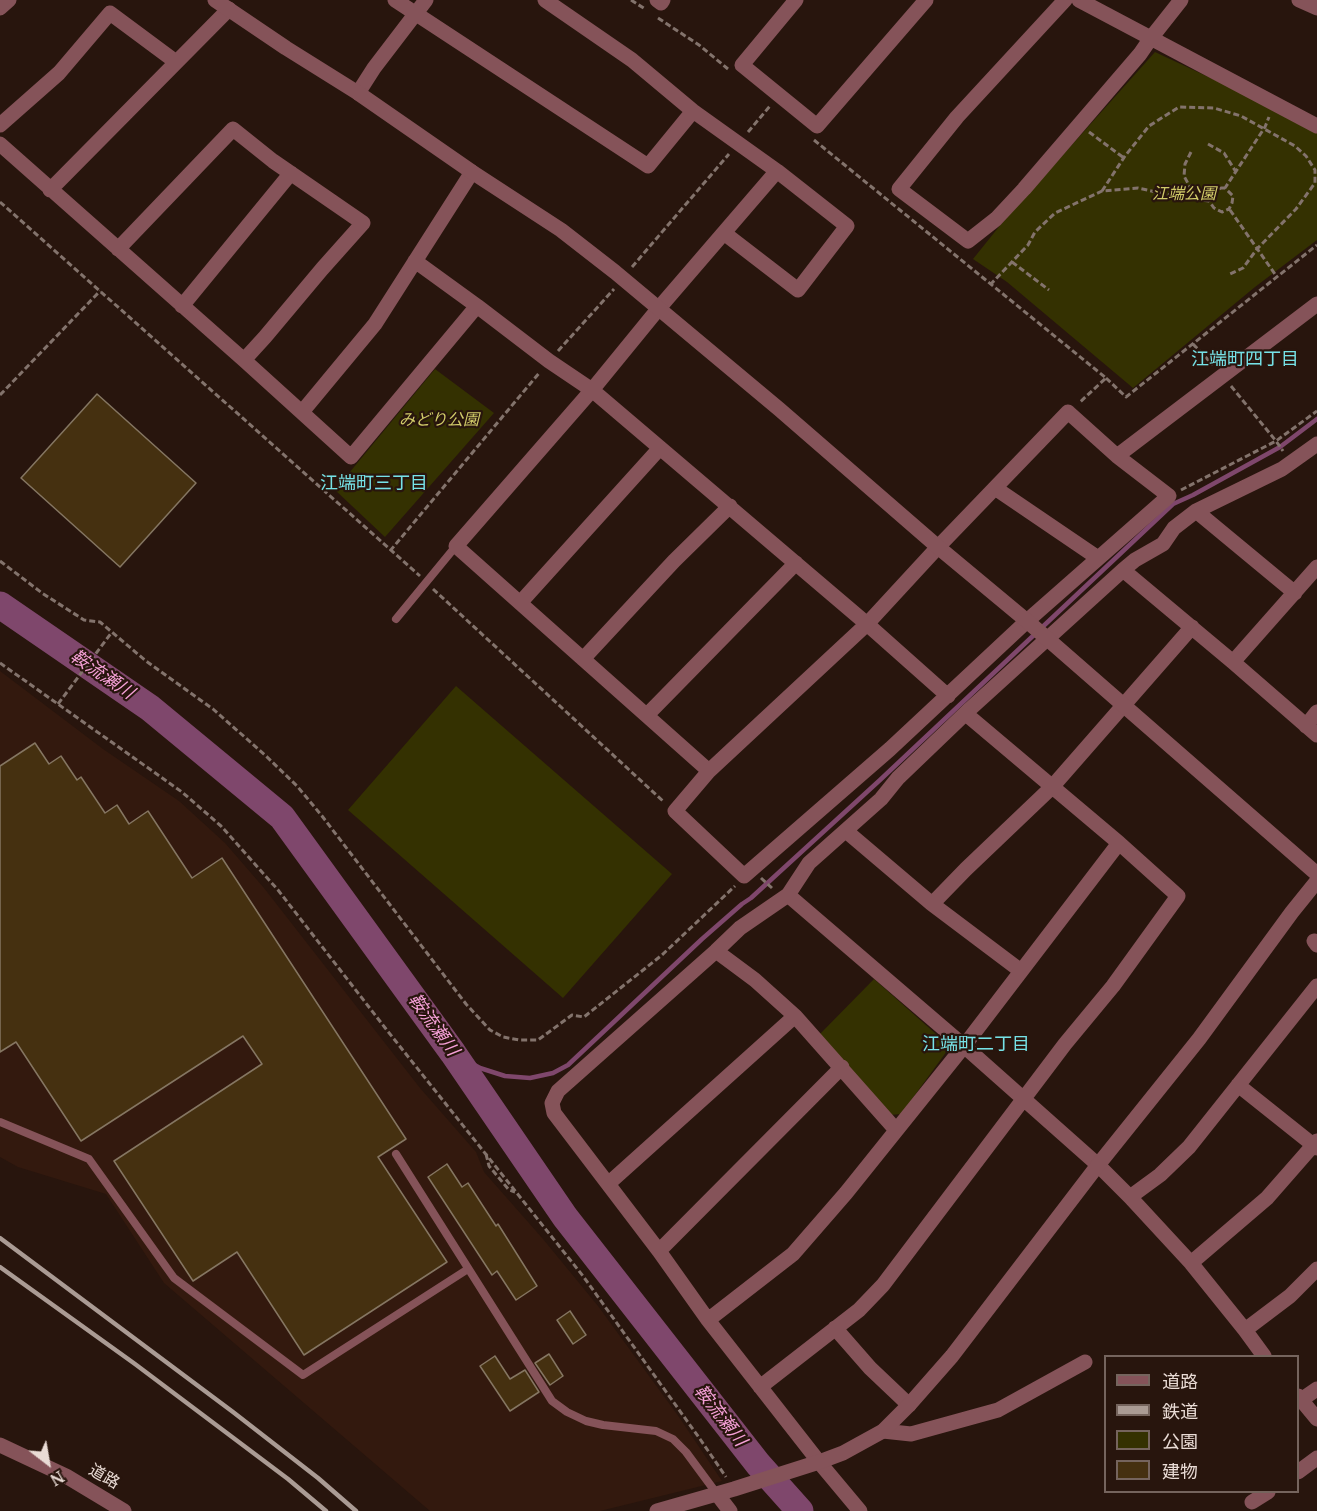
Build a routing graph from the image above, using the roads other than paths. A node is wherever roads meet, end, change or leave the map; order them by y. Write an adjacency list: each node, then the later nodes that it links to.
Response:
1 (9, 0): 14 (street)
2 (215, 0): 16 (street)
3 (395, 0): 17 (street)
4 (426, 0): 17 (street)
5 (545, 0): 21 (street)
6 (657, 0): 7 (street)
7 (663, 0)
8 (796, 0): 9 (street)
9 (926, 0)
10 (1065, 0): 18 (street)
11 (1079, 0): 18 (street)
12 (1181, 0): 18 (street)
13 (1299, 0): 15 (street)
14 (0, 8)
15 (1317, 8)
16 (229, 9): 19 (street); 20 (street)
17 (415, 14): 20 (street); 21 (street)
18 (1151, 38): 23 (street)
19 (176, 62): 22 (street); 28 (street)
20 (358, 93): 26 (street)
21 (693, 111): 25 (street)
22 (0, 125)
23 (1317, 126)
24 (0, 144): 28 (street)
25 (777, 171): 29 (street); 29 (street)
26 (472, 172): 31 (street); 35 (street)
27 (291, 173): 30 (street); 33 (street); 36 (street)
28 (50, 190): 30 (street)
29 (724, 233): 35 (street)
30 (118, 249): 33 (street)
31 (415, 261): 34 (street); 38 (street)
32 (1317, 304): 41 (street)
33 (182, 306): 36 (street)
34 (477, 306): 37 (street); 38 (street)
35 (659, 308): 37 (street); 46 (street)
36 (244, 360): 38 (street)
37 (592, 390): 40 (street); 45 (street)
38 (302, 412)
39 (1317, 444): 44 (street)
40 (660, 448): 43 (street); 52 (street)
41 (1116, 456): 42 (street); 47 (street)
42 (995, 488): 46 (street); 47 (street)
43 (730, 507): 48 (street); 58 (street)
44 (1196, 511): 50 (street); 51 (street)
45 (456, 546): 52 (street); 53 (lane)
46 (938, 547): 54 (street); 55 (street)
47 (1098, 558): 54 (street)
48 (796, 563): 55 (street); 64 (street)
49 (1317, 567): 51 (street)
50 (1123, 570): 56 (street); 57 (street)
51 (1295, 593): 59 (street)
52 (520, 603): 58 (street)
53 (396, 619)
54 (1029, 623): 57 (street); 60 (street)
55 (867, 624): 60 (street); 66 (street)
56 (1192, 627): 59 (street); 61 (street)
57 (1046, 638): 61 (street); 63 (street)
58 (583, 659): 64 (street)
59 (1233, 662): 65 (street)
60 (948, 696): 66 (street)
61 (1123, 705): 67 (street); 70 (street)
62 (1317, 712): 65 (street)
63 (966, 714): 67 (street); 68 (street)
64 (647, 715): 66 (street)
65 (1311, 730)
66 (710, 771)
67 (1052, 787): 69 (street); 73 (street)
68 (846, 831): 72 (street); 73 (street)
69 (1119, 843): 75 (street); 81 (street)
70 (1317, 874)
71 (1317, 881): 86 (street)
72 (782, 894): 74 (street); 78 (street)
73 (933, 904): 75 (street)
74 (716, 951): 77 (street); 87 (street)
75 (1022, 971): 78 (street)
76 (1317, 986): 80 (street)
77 (795, 1017): 79 (street); 87 (street)
78 (964, 1046): 81 (street); 83 (street)
79 (842, 1067): 83 (street); 89 (street)
80 (1238, 1085): 84 (street); 88 (street)
81 (1023, 1099): 86 (street); 94 (street)
82 (0, 1122): 91 (lane)
83 (896, 1130): 93 (street)
84 (1316, 1145): 90 (street)
85 (396, 1154): 91 (lane)
86 (1098, 1165): 88 (street); 101 (street)
87 (608, 1184): 89 (street)
88 (1130, 1197): 90 (street)
89 (659, 1251): 93 (street)
90 (1191, 1263): 95 (street)
91 (468, 1269): 109 (lane)
92 (1317, 1269): 95 (street)
93 (708, 1320): 98 (street)
94 (835, 1328): 98 (street); 101 (street)
95 (1245, 1330): 96 (street)
96 (1263, 1355)
97 (1085, 1362): 103 (street)
98 (760, 1387): 106 (street)
99 (1317, 1389): 100 (street)
100 (1299, 1398): 102 (street)
101 (909, 1405): 103 (street)
102 (1317, 1419)
103 (883, 1431): 106 (street)
104 (0, 1445): 111 (street, 道路)
105 (1317, 1458): 107 (street)
106 (815, 1463): 109 (street); 114 (street)
107 (1299, 1471)
108 (1265, 1493): 110 (street)
109 (717, 1494): 112 (street); 113 (street)
110 (1252, 1502)
111 (124, 1511)
112 (657, 1511)
113 (730, 1511)
114 (860, 1511)

